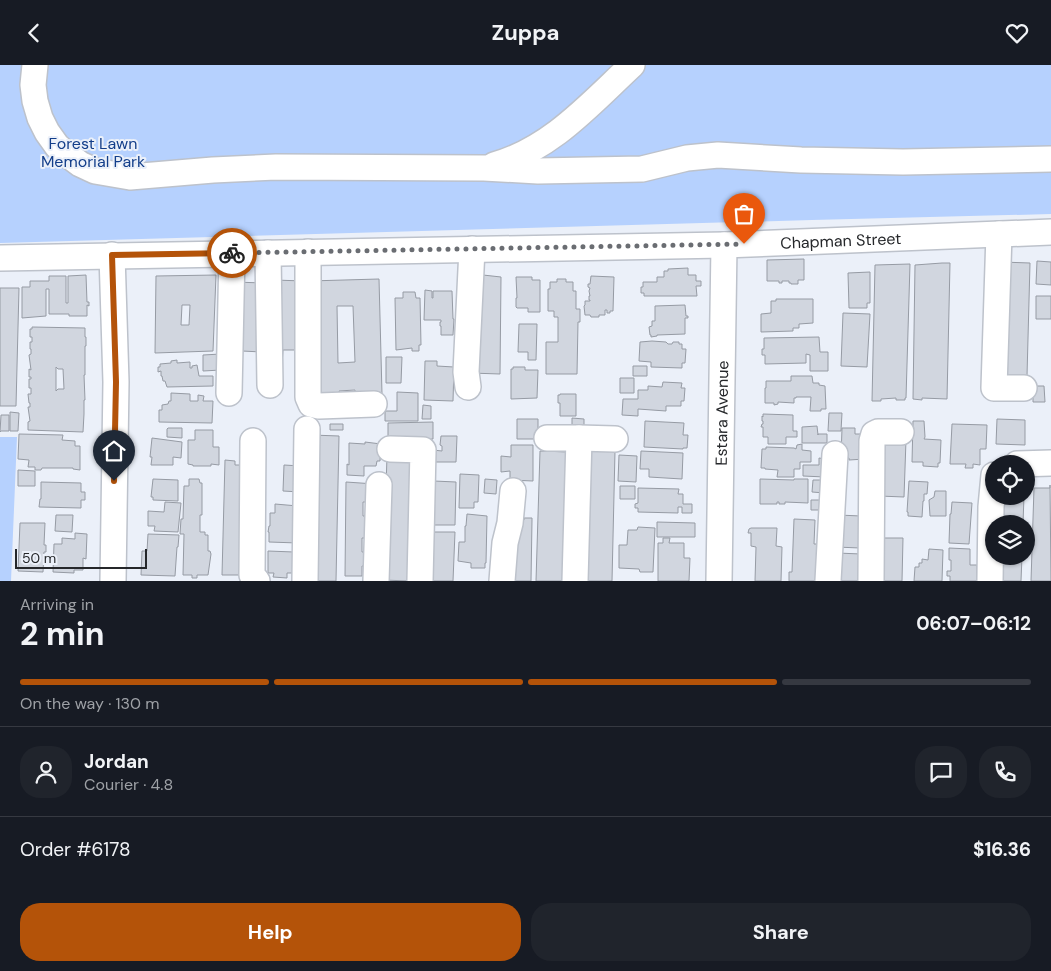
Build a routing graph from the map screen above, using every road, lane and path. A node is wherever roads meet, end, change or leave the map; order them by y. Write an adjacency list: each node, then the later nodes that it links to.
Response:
1 (34, 65): 4 (street)
2 (632, 65): 4 (street)
3 (1051, 159): 4 (street)
4 (484, 168)
5 (1051, 232): 6 (street, Chapman Street)
6 (999, 234): 7 (street, Chapman Street); 16 (street)
7 (724, 245): 8 (street, Chapman Street); 39 (street, Estara Avenue)
8 (472, 249): 9 (street, Chapman Street); 15 (street)
9 (308, 252): 11 (street, Chapman Street); 18 (street)
10 (232, 253): 11 (street, Chapman Street); 12 (street, Chapman Street); 17 (street)
11 (268, 253): 14 (street)
12 (112, 255): 13 (street, Chapman Street); 32 (street)
13 (0, 258)
14 (270, 385)
15 (468, 387)
16 (1024, 388)
17 (230, 393)
18 (374, 404)
19 (307, 429): 34 (street)
20 (901, 432): 41 (street)
21 (547, 438): 22 (street)
22 (579, 438): 23 (street); 38 (street)
23 (614, 439)
24 (253, 441): 33 (street)
25 (390, 449): 36 (street)
26 (835, 454): 40 (street)
27 (1035, 463): 28 (street)
28 (1051, 463)
29 (379, 485): 35 (street)
30 (513, 491): 37 (street)
31 (991, 505): 42 (street)
32 (113, 581)
33 (257, 581)
34 (305, 581)
35 (376, 581)
36 (420, 581)
37 (502, 581)
38 (574, 581)
39 (718, 581)
40 (828, 581)
41 (871, 581)
42 (990, 581)

